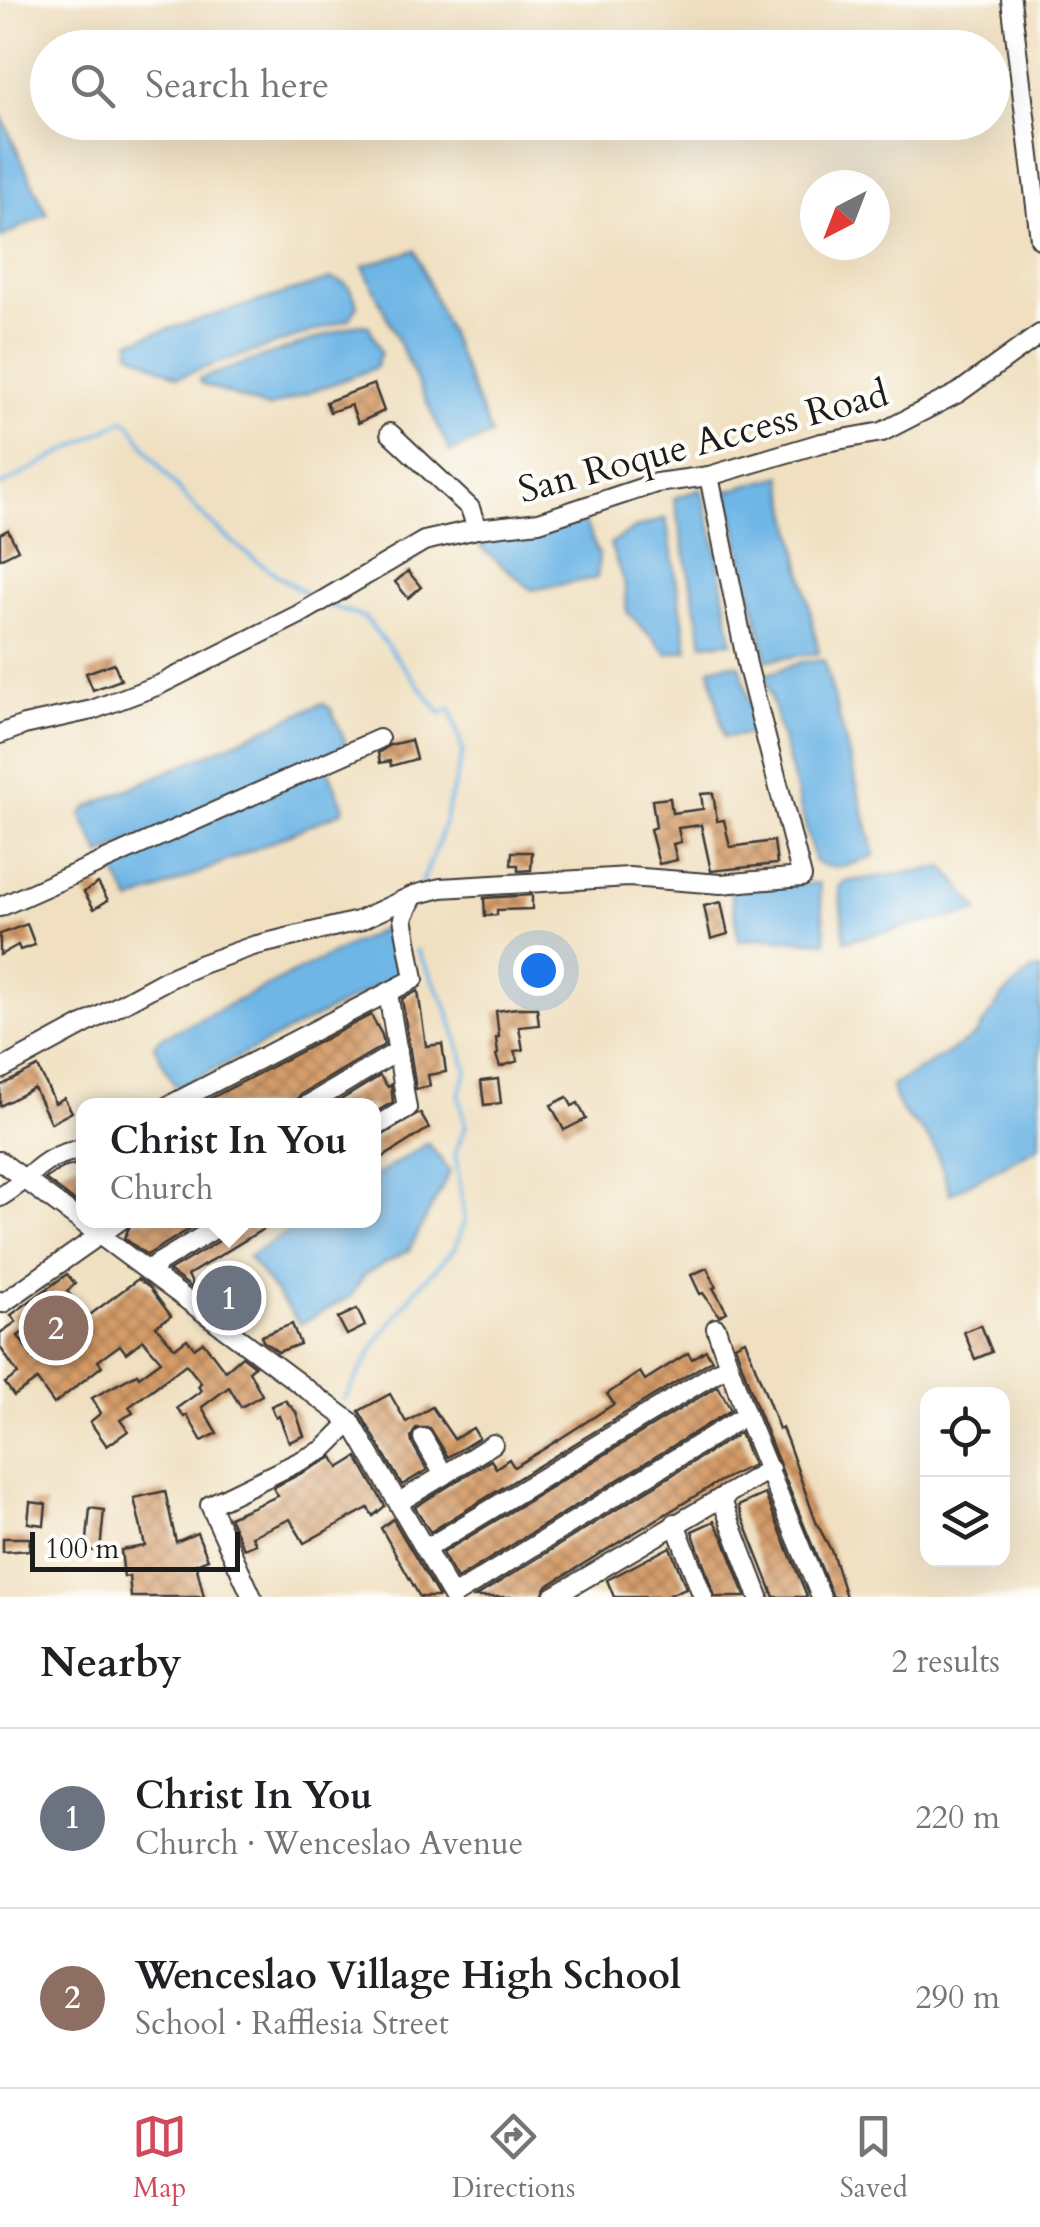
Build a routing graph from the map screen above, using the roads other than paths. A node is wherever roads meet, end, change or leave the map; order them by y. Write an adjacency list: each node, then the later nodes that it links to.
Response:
1 (1011, 0): 2 (street)
2 (1040, 239)
3 (1040, 334): 5 (street, San Roque Access Road)
4 (390, 434): 6 (street)
5 (709, 476): 6 (street, San Roque Access Road); 9 (street)
6 (478, 529): 7 (street, San Roque Access Road)
7 (0, 734)
8 (379, 739): 10 (street)
9 (413, 897): 11 (street); 13 (street)
10 (0, 907)
11 (388, 993): 12 (street); 14 (street)
12 (398, 1051): 15 (street); 16 (street)
13 (0, 1070)
14 (184, 1098)
15 (319, 1098)
16 (381, 1124)
17 (76, 1150): 19 (street)
18 (0, 1161): 19 (street)
19 (25, 1182): 20 (street); 21 (street)
20 (0, 1197)
21 (76, 1219)
22 (89, 1228): 25 (street)
23 (110, 1228): 25 (street)
24 (216, 1228): 26 (street)
25 (100, 1236): 26 (street); 27 (street)
26 (147, 1270): 31 (street)
27 (0, 1301)
28 (716, 1328): 29 (street)
29 (727, 1366): 30 (street); 39 (street)
30 (746, 1414): 34 (street); 41 (street)
31 (351, 1422): 37 (street); 40 (street)
32 (423, 1438): 35 (street)
33 (493, 1444): 35 (street)
34 (770, 1469): 36 (street); 45 (street)
35 (444, 1475): 37 (street)
36 (722, 1498): 38 (street); 44 (street)
37 (399, 1502): 39 (street)
38 (674, 1523): 42 (street); 43 (street)
39 (427, 1548): 41 (street)
40 (252, 1597)
41 (453, 1597)
42 (553, 1597)
43 (703, 1597)
44 (760, 1597)
45 (820, 1597)

